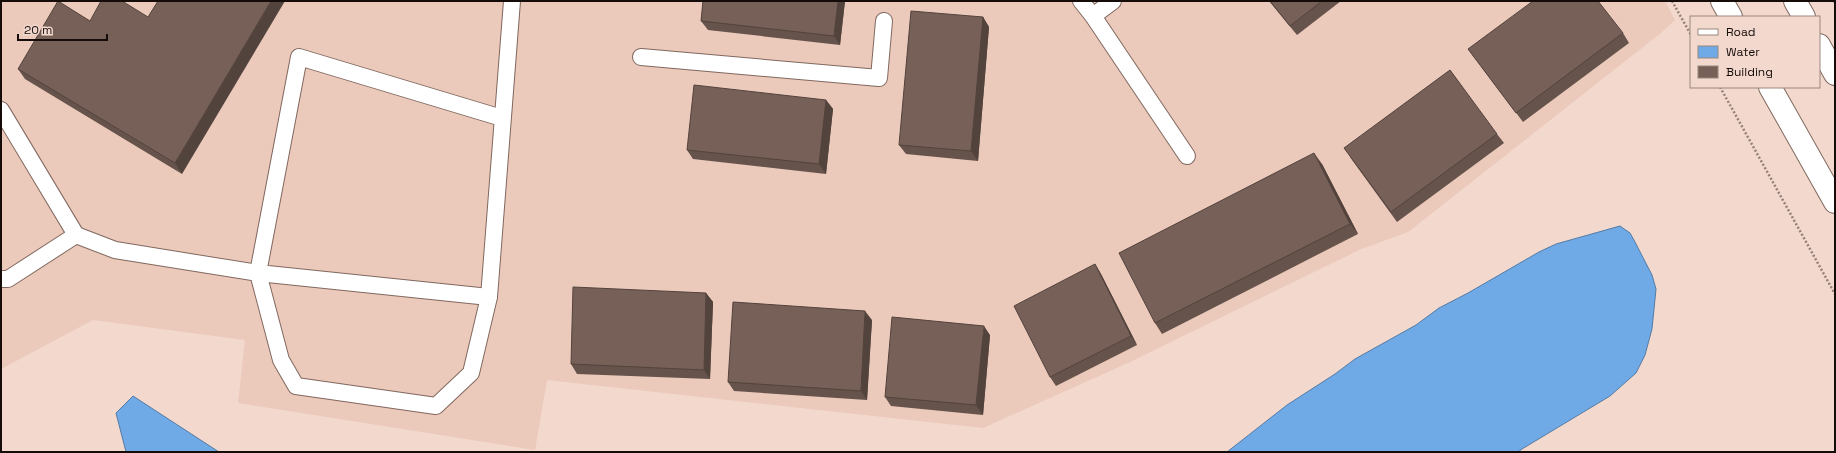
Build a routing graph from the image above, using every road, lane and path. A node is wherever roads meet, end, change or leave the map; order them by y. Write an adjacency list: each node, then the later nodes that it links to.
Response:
1 (512, 1): 18 (lane)
2 (1081, 1): 7 (lane)
3 (1113, 1): 7 (lane)
4 (1672, 1): 11 (path)
5 (1722, 1): 8 (main road)
6 (1795, 1): 9 (main road)
7 (1093, 16): 19 (lane)
8 (1730, 16)
9 (1803, 16)
10 (884, 21): 13 (lane)
11 (1690, 33)
12 (1820, 47): 14 (main road)
13 (641, 57)
14 (1835, 74)
15 (1721, 88): 24 (path)
16 (1771, 88): 20 (main road)
17 (1, 110): 21 (lane)
18 (502, 118): 22 (lane); 25 (lane)
19 (1187, 156)
20 (1835, 202)
21 (76, 234): 22 (lane); 23 (lane)
22 (258, 273): 25 (lane); 25 (lane)
23 (1, 279)
24 (1835, 294)
25 (489, 297)

